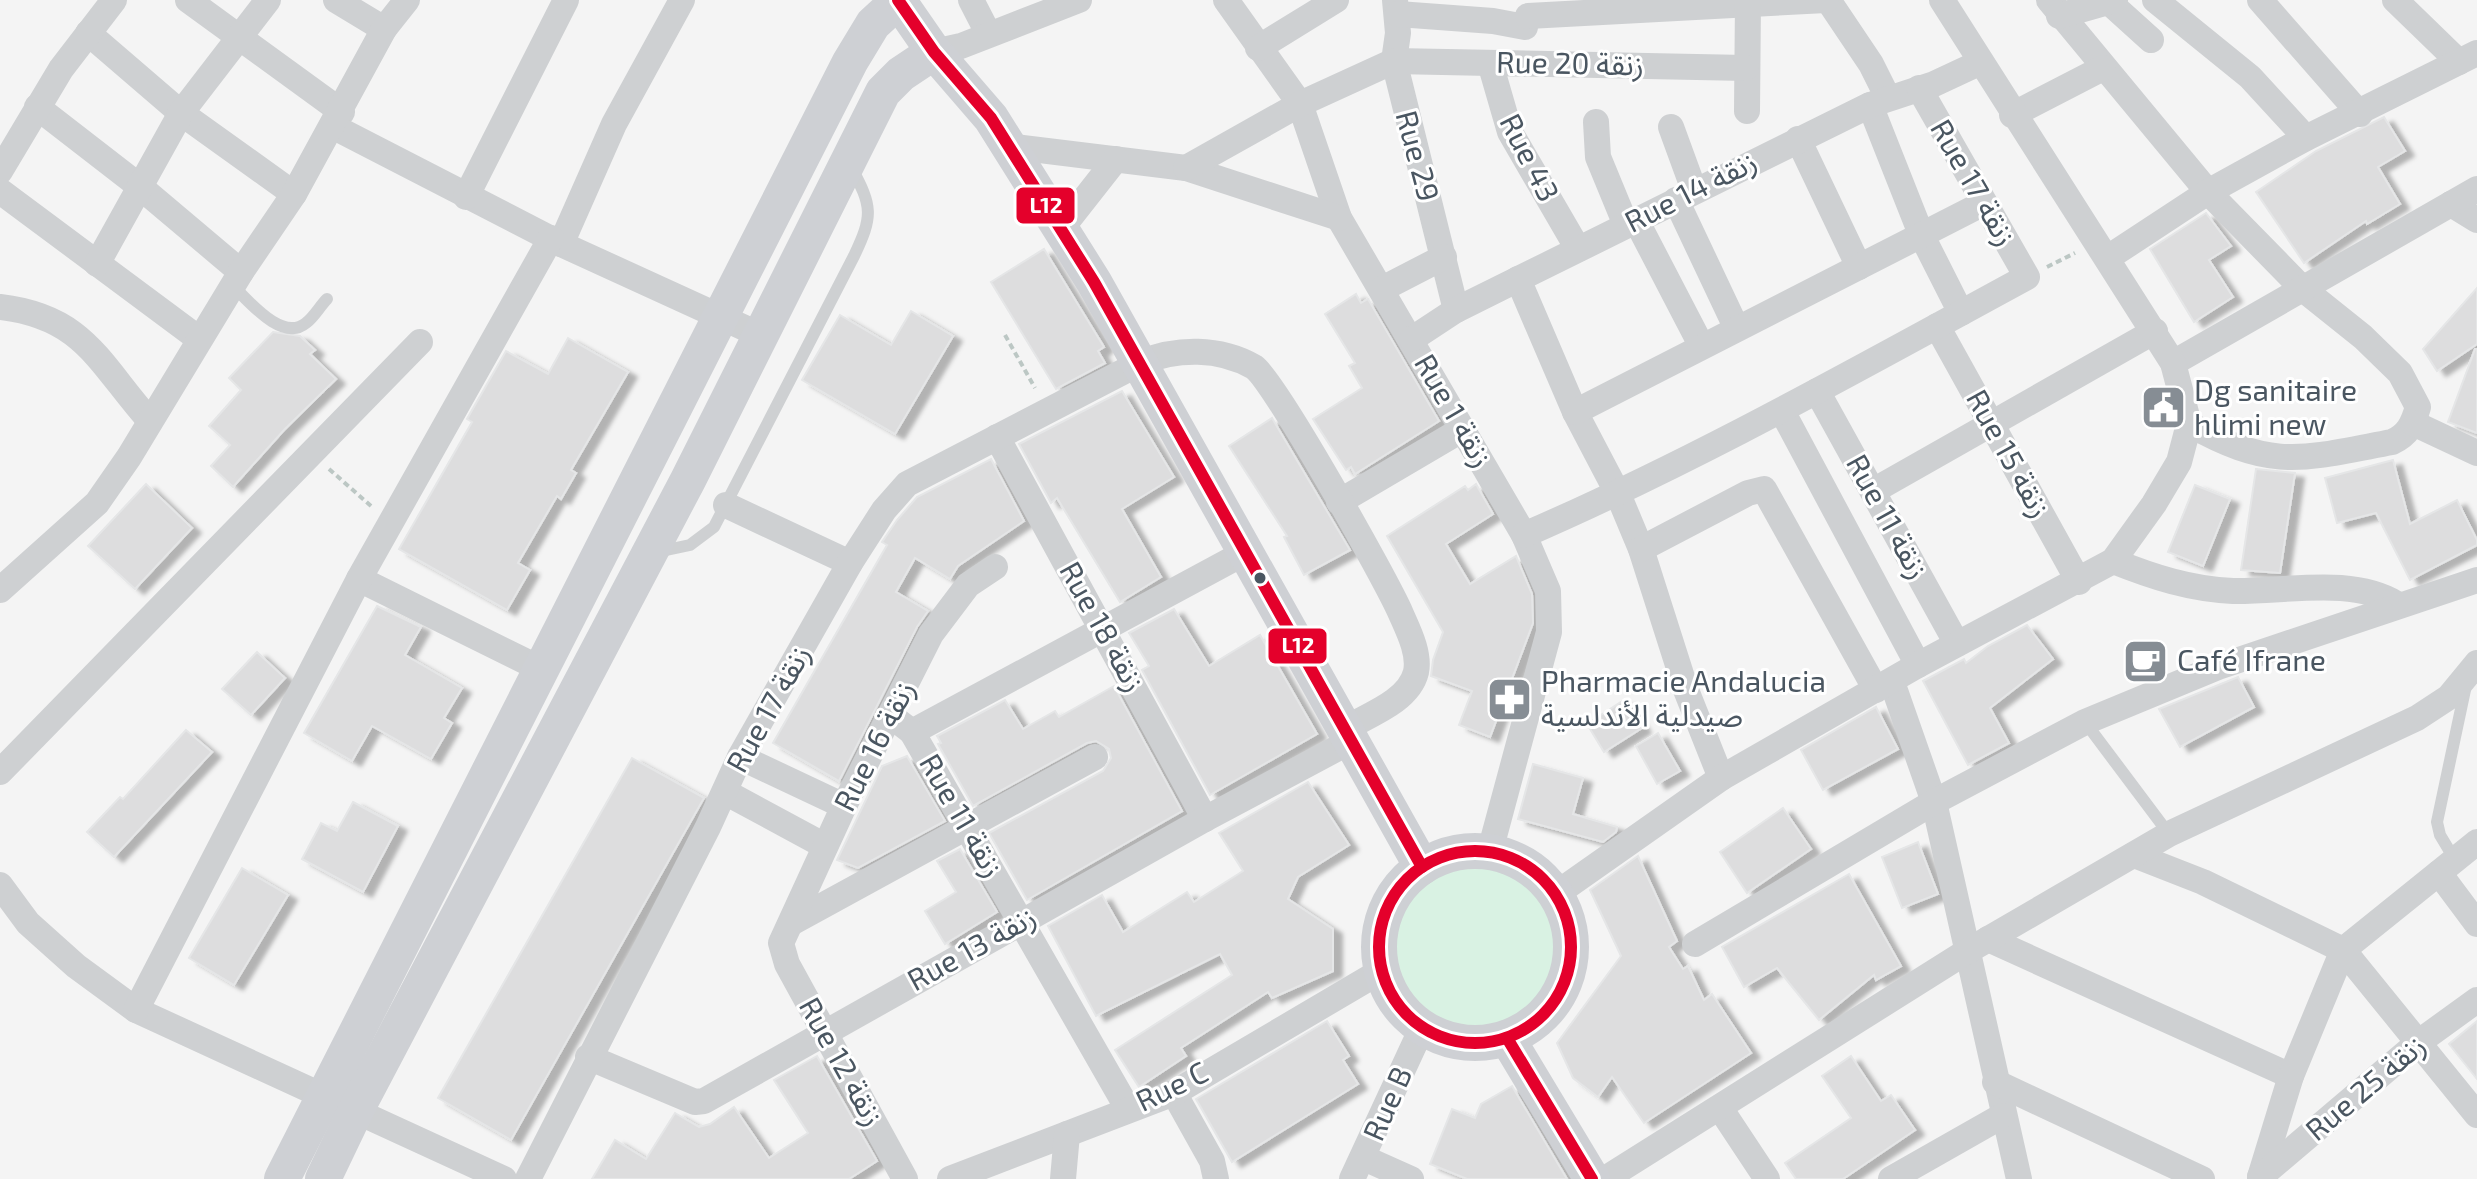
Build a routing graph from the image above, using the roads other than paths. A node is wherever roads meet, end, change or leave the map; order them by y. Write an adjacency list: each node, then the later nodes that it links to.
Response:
1 (114, 0): 26 (street)
2 (188, 0): 28 (street)
3 (268, 0): 28 (street)
4 (336, 0): 25 (street)
5 (407, 0): 25 (street)
6 (566, 0): 64 (street)
7 (682, 0): 72 (street)
8 (899, 0): 31 (street); 86 (street)
9 (971, 0): 27 (street)
10 (1079, 0): 27 (street)
11 (1226, 0): 30 (street, Rue 1 زنقة)
12 (1336, 0): 30 (street)
13 (1827, 0): 18 (street); 40 (street)
14 (1942, 0): 36 (street)
15 (2155, 0): 51 (street)
16 (2260, 0): 45 (street)
17 (2395, 0): 32 (street)
18 (1817, 1): 20 (street)
19 (2112, 1): 23 (street); 29 (street)
20 (1748, 3): 21 (street); 37 (street)
21 (1632, 5): 24 (street)
22 (1397, 7): 24 (street); 33 (street, Rue 29)
23 (2054, 8): 38 (street)
24 (1528, 15): 34 (street)
25 (384, 29): 47 (street)
26 (88, 33): 42 (street); 44 (street)
27 (988, 33): 31 (street)
28 (240, 40): 44 (street); 47 (street)
29 (2151, 40)
30 (1258, 48): 41 (street, Rue 1 زنقة)
31 (934, 52): 53 (street); 55 (street)
32 (2468, 58): 45 (street)
33 (1394, 61): 35 (street, Rue 20 زنقة); 41 (street); 75 (street, Rue 29)
34 (1522, 62): 35 (street, Rue 20 زنقة); 37 (street, Rue 20 زنقة)
35 (1490, 63): 73 (street, Rue 43)
36 (1979, 63): 39 (street, Rue 14 زنقة); 46 (street)
37 (1746, 68): 43 (street)
38 (2103, 68): 46 (street); 61 (street)
39 (1919, 88): 40 (street, Rue 14 زنقة); 65 (street, Rue 17 زنقة)
40 (1879, 101): 52 (street, Rue 14 زنقة); 71 (street)
41 (1300, 104): 56 (street); 67 (street, Rue 1 زنقة)
42 (37, 107): 50 (street); 58 (street)
43 (1747, 111)
44 (181, 113): 58 (street); 62 (street)
45 (2360, 114): 51 (street)
46 (2012, 115): 74 (street)
47 (338, 119): 62 (street); 64 (street)
48 (1596, 122): 69 (street)
49 (1671, 127): 63 (street)
50 (9, 131): 57 (street)
51 (2306, 138): 61 (street)
52 (1798, 139): 63 (street, Rue 14 زنقة); 77 (street)
53 (1007, 146): 54 (street); 70 (street)
54 (1116, 159): 56 (street); 70 (street)
55 (848, 160): 90 (street); 110 (lane)
56 (1186, 168): 67 (street)
57 (0, 171)
58 (139, 186): 76 (street); 78 (street)
59 (2477, 189): 66 (street)
60 (0, 191): 76 (street)
61 (2208, 192): 74 (street); 81 (street)
62 (294, 194): 78 (street)
63 (1685, 195): 69 (street, Rue 14 زنقة); 88 (street)
64 (466, 197): 72 (street)
65 (1984, 203): 71 (street); 85 (street, Rue 17 زنقة)
66 (2451, 204): 68 (street); 81 (street)
67 (1339, 218): 80 (street, Rue 1 زنقة)
68 (2477, 220)
69 (1631, 222): 73 (street, Rue 14 زنقة); 94 (street)
70 (1061, 229): 95 (street)
71 (1921, 234): 77 (street); 85 (street)
72 (556, 241): 86 (street); 118 (street)
73 (1578, 249): 79 (street, Rue 14 زنقة)
74 (2103, 249): 89 (street)
75 (1444, 257): 80 (street); 84 (street, Rue 29)
76 (97, 264): 91 (street)
77 (1859, 267): 88 (street)
78 (236, 278): 82 (lane); 91 (street)
79 (1518, 279): 84 (street, Rue 14 زنقة); 99 (street)
80 (1382, 289): 92 (street, Rue 1 زنقة)
81 (2303, 289): 96 (street); 101 (street)
82 (327, 299)
83 (0, 307): 100 (street)
84 (1456, 310): 92 (street, Rue 14 زنقة)
85 (1961, 313): 87 (street)
86 (723, 317): 90 (street); 127 (street)
87 (1937, 326): 97 (street); 103 (street, Rue 15 زنقة)
88 (1736, 327): 94 (street)
89 (2155, 331): 96 (street); 103 (street)
90 (760, 335): 114 (street)
91 (199, 339): 100 (street)
92 (1412, 339): 104 (street, Rue 1 زنقة)
93 (420, 342): 135 (street)
94 (1701, 345): 99 (street)
95 (1142, 362): 105 (street, Rue 17 زنقة); 109 (street, Rue 17 زنقة); 113 (street)
96 (2173, 363): 102 (street)
97 (1817, 391): 98 (street); 107 (street, Rue 11 زنقة)
98 (1782, 411): 108 (street); 125 (street)
99 (1575, 412): 108 (street)
100 (150, 421): 121 (street)
101 (2413, 423): 102 (street); 106 (street)
102 (2189, 424): 115 (street)
103 (1992, 426): 107 (street); 120 (street, Rue 15 زنقة)
104 (1463, 429): 109 (street); 111 (street, Rue 1 زنقة)
105 (997, 437): 116 (street, Rue 17 زنقة); 123 (street, Rue 18 زنقة)
106 (2477, 453)
107 (1873, 491): 124 (street, Rue 11 زنقة)
108 (1618, 494): 111 (street); 112 (street)
109 (1339, 502): 132 (street, Rue 13 زنقة)
110 (726, 505): 114 (lane); 116 (street)
111 (1524, 535): 145 (street, Rue 1 زنقة)
112 (1641, 549): 128 (street); 136 (street)
113 (1246, 552): 123 (street); 132 (street)
114 (650, 553): 168 (street)
115 (2113, 561): 120 (street); 122 (street)
116 (850, 563): 133 (street, Rue 17 زنقة)
117 (995, 567): 129 (street, Rue 16 زنقة)
118 (359, 579): 127 (street); 159 (street)
119 (2477, 580): 122 (street)
120 (2079, 582): 124 (street)
121 (0, 590)
122 (2397, 604): 130 (street)
123 (1104, 628): 131 (street); 140 (street, Rue 18 زنقة)
124 (1957, 644): 125 (street)
125 (1918, 665): 128 (street)
126 (2474, 667): 142 (street); 147 (lane)
127 (543, 670): 168 (street)
128 (1884, 686): 136 (street); 138 (street)
129 (890, 715): 131 (street); 139 (street, Rue 16 زنقة)
130 (2085, 722): 138 (street); 142 (lane)
131 (912, 732): 141 (street, Rue 11 زنقة)
132 (1349, 734): 140 (street, Rue 13 زنقة); 148 (street)
133 (740, 757): 137 (street, Rue 17 زنقة); 139 (street)
134 (1095, 757): 141 (street)
135 (0, 772)
136 (1721, 778): 150 (street)
137 (725, 792): 144 (street); 164 (street, Rue 17 زنقة)
138 (1934, 802): 154 (street); 155 (street)
139 (844, 806): 144 (street, Rue 16 زنقة)
140 (1205, 819): 151 (street, Rue 13 زنقة)
141 (967, 827): 151 (street, Rue 11 زنقة); 153 (street)
142 (2169, 834): 146 (street)
143 (2477, 842): 147 (street)
144 (825, 846): 153 (street, Rue 16 زنقة)
145 (1490, 851): 148 (street); 150 (street)
146 (2134, 855): 155 (street); 156 (street)
147 (2447, 866): 152 (street); 156 (street)
148 (1422, 867): 157 (street)
149 (0, 885): 159 (street)
150 (1556, 894): 162 (street)
151 (1023, 921): 161 (street, Rue 13 زنقة); 170 (street, Rue 11 زنقة)
152 (2477, 924)
153 (786, 933): 161 (street, Rue 12 زنقة)
154 (1695, 944)
155 (1977, 945): 165 (street); 166 (street); 169 (street)
156 (2343, 950): 163 (street); 165 (street)
157 (1381, 971): 160 (street); 167 (street, Rue C)
158 (2477, 1000): 163 (street, Rue 25 زنقة)
159 (136, 1010): 168 (street)
160 (1422, 1028): 162 (street); 174 (street, Rue B)
161 (823, 1032): 164 (street, Rue 13 زنقة); 180 (street, Rue 12 زنقة)
162 (1507, 1038): 185 (street)
163 (2419, 1042): 171 (street); 175 (street, Rue 25 زنقة)
164 (588, 1057): 179 (street, Rue 17 زنقة)
165 (2291, 1076): 175 (street)
166 (1995, 1082): 172 (street); 190 (street)
167 (1174, 1093): 170 (street, Rue C); 183 (street)
168 (341, 1101): 176 (street); 177 (street); 178 (street)
169 (1720, 1108): 186 (street); 187 (street)
170 (1128, 1109): 173 (street, Rue C)
171 (2477, 1115)
172 (2002, 1116): 188 (street); 189 (street)
173 (1067, 1134): 181 (street, Rue C); 182 (street)
174 (1358, 1168): 184 (street)
175 (2258, 1178)
176 (282, 1179)
177 (323, 1179)
178 (504, 1179)
179 (528, 1179)
180 (905, 1179)
181 (950, 1179)
182 (1063, 1179)
183 (1216, 1179)
184 (1411, 1179)
185 (1592, 1179)
186 (1605, 1179)
187 (1767, 1179)
188 (1891, 1179)
189 (2019, 1179)
190 (2202, 1179)

